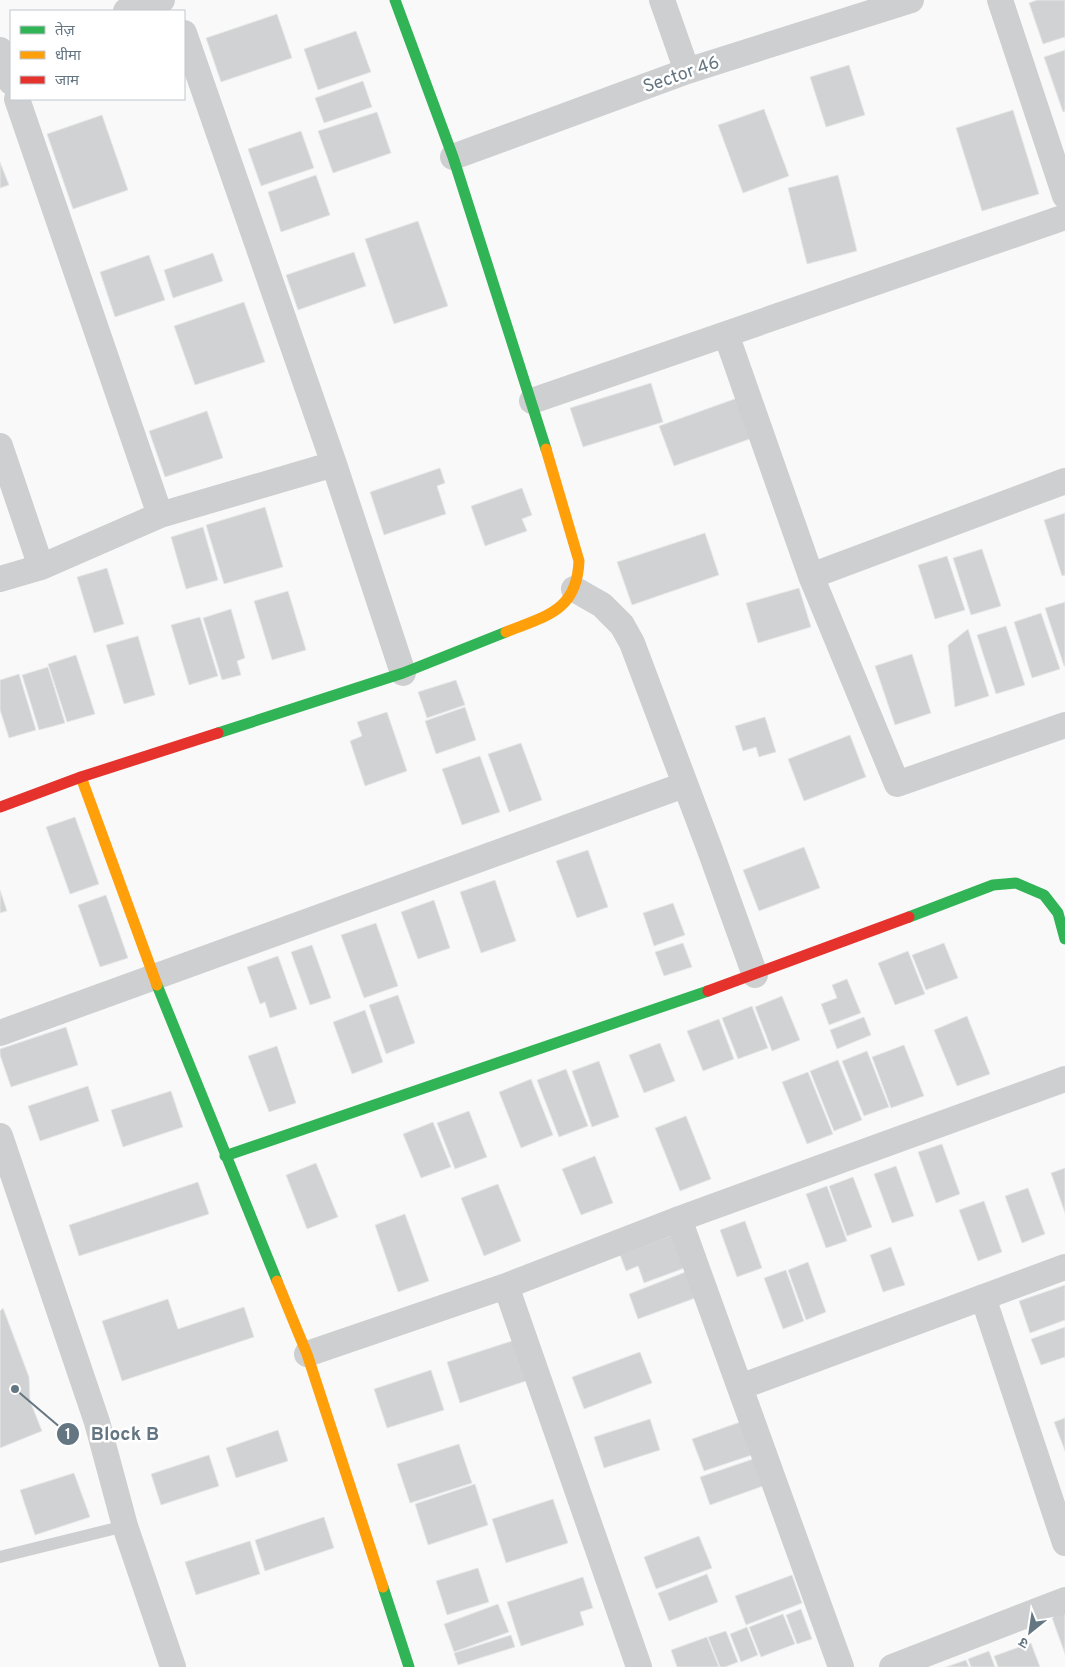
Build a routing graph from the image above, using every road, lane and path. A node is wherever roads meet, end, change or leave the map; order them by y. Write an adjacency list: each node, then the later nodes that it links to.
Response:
1 (162, 0): 6 (street)
2 (395, 0): 12 (street)
3 (662, 0): 9 (street)
4 (912, 0): 9 (street, Sector 46)
5 (1000, 0): 13 (street)
6 (129, 10)
7 (185, 36): 18 (street)
8 (0, 50): 10 (street)
9 (687, 71): 12 (street, Sector 46)
10 (10, 79)
11 (17, 100): 20 (street)
12 (453, 157): 16 (street)
13 (1065, 196)
14 (1065, 217): 15 (street)
15 (726, 334): 16 (street); 22 (street)
16 (532, 401): 24 (street)
17 (0, 446): 21 (street)
18 (334, 464): 20 (street); 25 (street)
19 (1065, 481): 22 (street)
20 (160, 515): 21 (street)
21 (41, 567): 23 (street)
22 (811, 576): 26 (street)
23 (0, 579)
24 (574, 589): 25 (street); 28 (street)
25 (403, 673): 27 (street)
26 (1065, 725)
27 (81, 777): 29 (street); 32 (street)
28 (684, 785): 31 (street); 32 (street)
29 (0, 807)
30 (1065, 938): 31 (street)
31 (755, 975): 36 (street)
32 (154, 978): 33 (street); 36 (street)
33 (0, 1033)
34 (1065, 1079): 37 (street)
35 (0, 1136): 43 (street)
36 (225, 1156): 41 (street)
37 (679, 1219): 39 (street); 42 (street)
38 (1065, 1267): 40 (street)
39 (506, 1286): 41 (street); 49 (street)
40 (983, 1297): 42 (street); 44 (street)
41 (307, 1354): 48 (street)
42 (740, 1386): 50 (street)
43 (125, 1526): 45 (lane); 47 (street)
44 (1065, 1543)
45 (0, 1557)
46 (1065, 1600): 51 (street)
47 (173, 1667)
48 (409, 1667)
49 (639, 1667)
50 (841, 1667)
51 (892, 1667)

